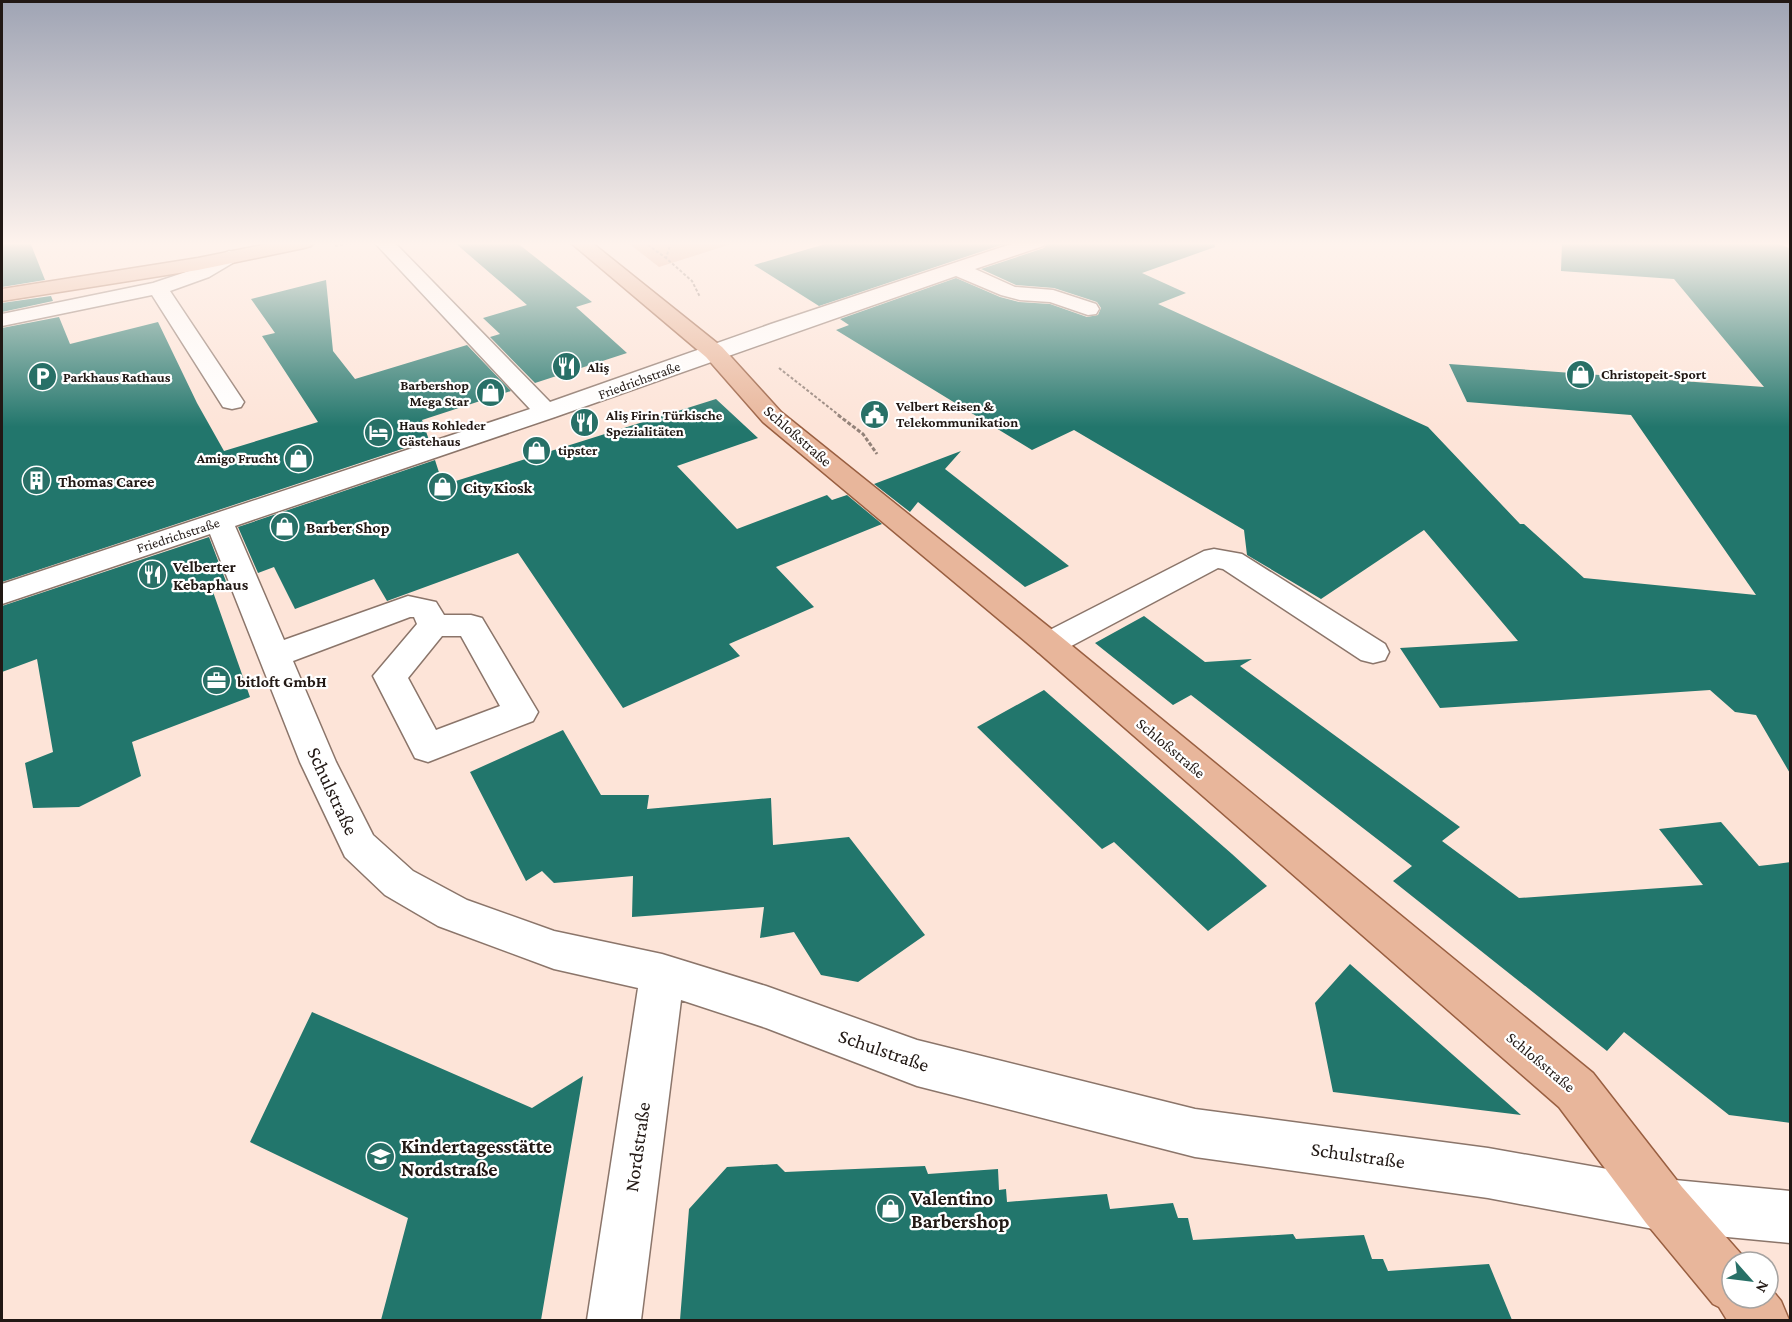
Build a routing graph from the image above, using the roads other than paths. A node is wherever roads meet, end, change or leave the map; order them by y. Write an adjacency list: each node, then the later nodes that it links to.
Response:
1 (81, 304): 8 (street)
2 (168, 304): 10 (street)
3 (442, 304): 11 (street)
4 (655, 304): 9 (main road, Schloßstraße)
5 (855, 304): 9 (street, Friedrichstraße)
6 (1074, 304): 7 (street)
7 (1088, 309)
8 (2, 320)
9 (714, 352): 11 (street, Friedrichstraße); 15 (main road, Schloßstraße)
10 (232, 402)
11 (546, 412): 12 (street, Friedrichstraße)
12 (219, 521): 13 (street, Friedrichstraße); 17 (street, Schulstraße)
13 (2, 594)
14 (430, 617): 17 (street)
15 (1049, 644): 16 (street); 19 (main road, Schloßstraße)
16 (1373, 652)
17 (278, 664): 18 (street, Schulstraße)
18 (662, 974): 19 (street, Schulstraße); 22 (street, Nordstraße)
19 (1664, 1205): 20 (street, Schulstraße); 21 (main road, Schloßstraße)
20 (1791, 1216)
21 (1720, 1271)
22 (614, 1320)

